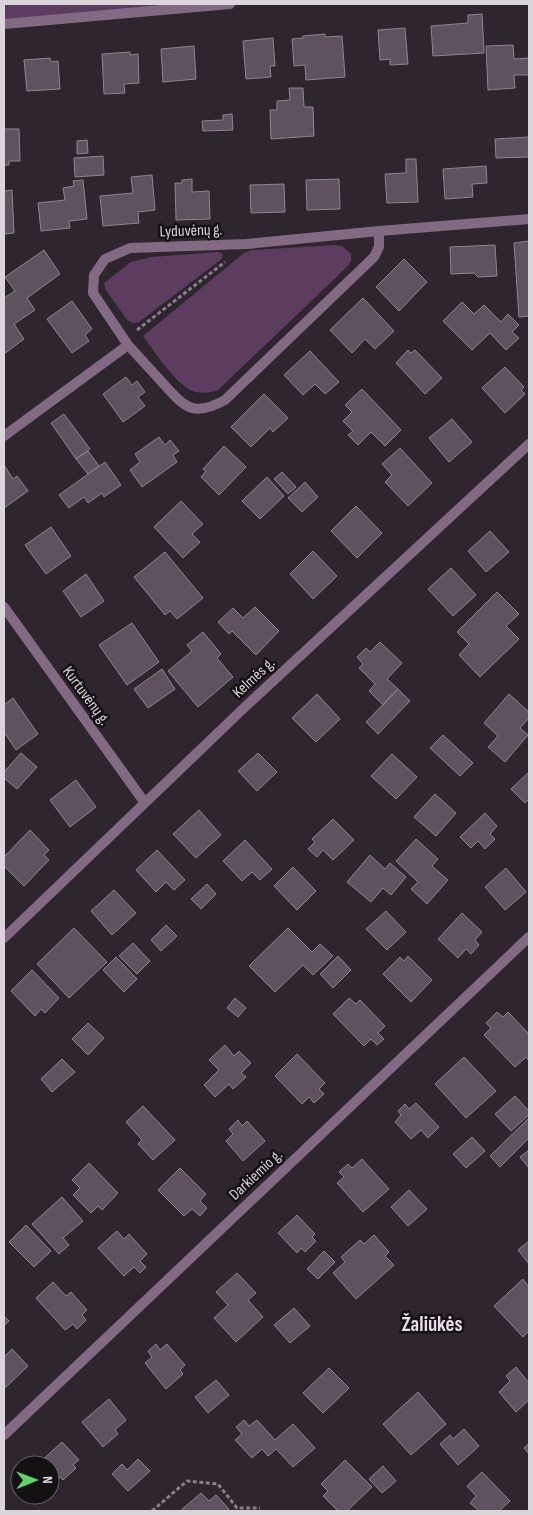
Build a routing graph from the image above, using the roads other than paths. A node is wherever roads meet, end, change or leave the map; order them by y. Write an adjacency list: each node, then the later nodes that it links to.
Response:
1 (230, 4): 2 (street)
2 (4, 24)
3 (529, 219): 4 (street, Lyduvėnų g.)
4 (379, 231): 5 (street, Lyduvėnų g.); 5 (street, Lyduvėnų g.)
5 (126, 342): 6 (street)
6 (4, 436)
7 (529, 444): 9 (street, Kelmės g.)
8 (4, 607): 9 (street, Kurtuvėnų g.)
9 (144, 803): 11 (street, Kelmės g.)
10 (529, 937): 12 (street, Darkiemio g.)
11 (4, 938)
12 (4, 1435)

